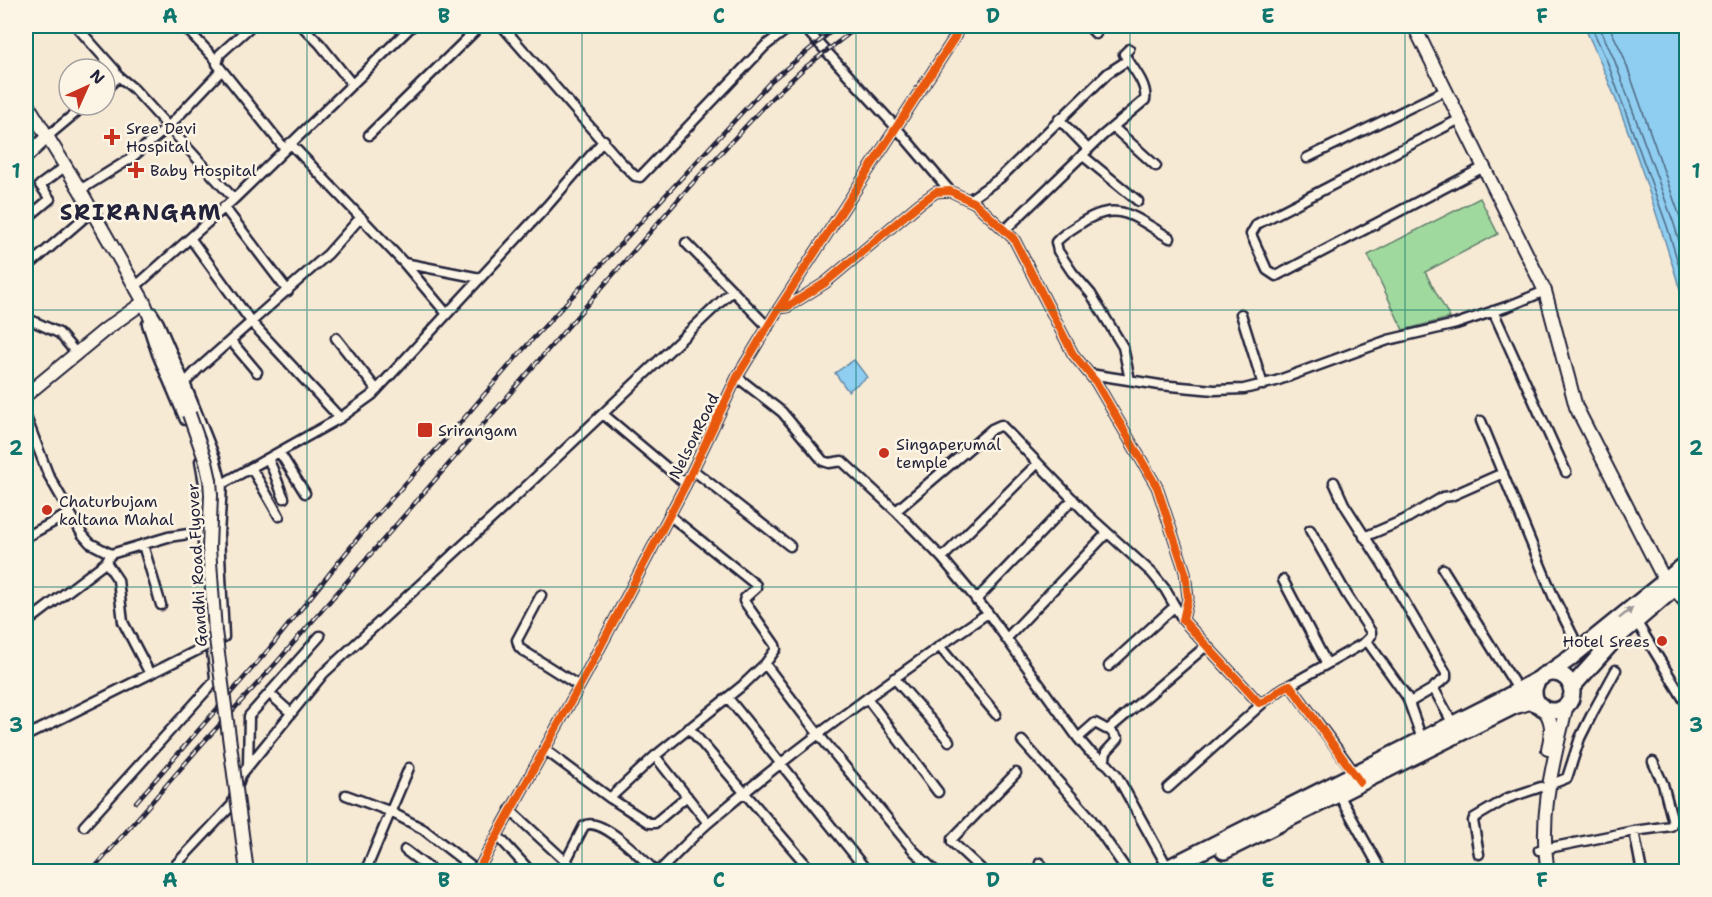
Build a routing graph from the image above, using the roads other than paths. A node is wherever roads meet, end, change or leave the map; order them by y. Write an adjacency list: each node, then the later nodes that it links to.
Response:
1 (76, 26): 15 (street)
2 (184, 26): 17 (street)
3 (251, 26): 17 (street)
4 (302, 26): 20 (street)
5 (412, 26): 20 (street)
6 (480, 26): 29 (street)
7 (503, 26): 31 (street)
8 (791, 26): 31 (street)
9 (803, 26): 27 (street)
10 (959, 26): 27 (street, NelsonRoad)
11 (1088, 26): 13 (street)
12 (1414, 26): 21 (main road)
13 (1096, 34)
14 (1129, 49): 16 (street)
15 (103, 57)
16 (1128, 60): 24 (street); 28 (street)
17 (217, 61): 18 (street)
18 (221, 71): 26 (street); 32 (street)
19 (117, 75): 26 (street)
20 (352, 84): 32 (street)
21 (1446, 90): 25 (main road); 35 (street)
22 (26, 102): 30 (main road, Gandhi Road Flyover)
23 (71, 117): 30 (street)
24 (1059, 119): 33 (street); 42 (street)
25 (1460, 119): 38 (main road); 38 (street)
26 (168, 127): 39 (street); 41 (street)
27 (897, 127): 40 (street); 60 (street, NelsonRoad)
28 (1113, 127): 33 (street); 37 (street)
29 (369, 135)
30 (48, 136): 34 (main road); 36 (main road, Gandhi Road Flyover)
31 (604, 140): 54 (street)
32 (287, 146): 41 (street); 46 (street)
33 (1085, 152): 43 (street); 48 (street)
34 (26, 157)
35 (1307, 158)
36 (66, 166): 39 (main road, Gandhi Road Flyover); 47 (street)
37 (1156, 166)
38 (1484, 166): 58 (main road)
39 (80, 190): 45 (main road, Gandhi Road Flyover)
40 (950, 191): 42 (street); 60 (street)
41 (234, 198): 44 (street)
42 (969, 200): 48 (street)
43 (1138, 201)
44 (224, 207): 50 (street); 56 (street)
45 (92, 211): 53 (street); 55 (main road, Gandhi Road Flyover)
46 (361, 217): 52 (street); 56 (street)
47 (26, 219)
48 (1005, 230): 71 (street)
49 (1170, 238): 73 (street)
50 (191, 239): 55 (street); 65 (street)
51 (686, 243): 57 (street)
52 (404, 263): 54 (street); 62 (street)
53 (26, 268)
54 (480, 278): 62 (street)
55 (135, 287): 59 (main road, Gandhi Road Flyover)
56 (288, 291): 65 (street)
57 (732, 291): 66 (street); 78 (street)
58 (1545, 291): 61 (street); 112 (main road)
59 (144, 302): 69 (main road); 74 (street); 100 (street); 195 (main road, Gandhi Road Flyover, bridge)
60 (779, 308): 66 (street, NelsonRoad)
61 (1493, 311): 75 (street); 87 (street)
62 (447, 314): 76 (street)
63 (1241, 314): 75 (street)
64 (26, 318): 69 (street)
65 (252, 323): 68 (street); 80 (street)
66 (768, 327): 72 (street, NelsonRoad)
67 (336, 338): 76 (street)
68 (231, 341): 70 (street); 74 (street)
69 (80, 352): 77 (main road)
70 (257, 372)
71 (1090, 374): 73 (street); 119 (street)
72 (737, 377): 86 (street, NelsonRoad); 95 (street)
73 (1130, 380): 75 (street)
74 (185, 383): 90 (street)
75 (1263, 385)
76 (377, 390): 80 (street)
77 (26, 395)
78 (603, 414): 91 (street); 149 (street)
79 (26, 417): 96 (street)
80 (340, 418): 82 (street)
81 (1481, 421): 88 (street)
82 (280, 453): 83 (street); 92 (street)
83 (268, 459): 85 (street); 93 (street)
84 (1038, 463): 94 (street); 95 (street); 107 (street)
85 (252, 469): 90 (street); 97 (street)
86 (693, 470): 91 (street, NelsonRoad); 105 (street)
87 (1566, 472)
88 (1503, 473): 103 (street); 128 (street)
89 (1334, 482): 103 (street)
90 (222, 484): 125 (street)
91 (686, 484): 98 (street, NelsonRoad)
92 (305, 493)
93 (285, 498)
94 (1073, 499): 101 (street); 114 (street)
95 (896, 511): 107 (street)
96 (70, 513): 102 (street); 106 (street)
97 (279, 516)
98 (669, 516): 129 (street); 137 (street, NelsonRoad)
99 (1310, 530): 124 (street)
100 (202, 532): 104 (street); 125 (street)
101 (1107, 533): 117 (street); 123 (street)
102 (26, 537)
103 (1364, 537): 139 (street)
104 (143, 545): 106 (street); 115 (street)
105 (790, 546)
106 (108, 558): 121 (street); 133 (street)
107 (942, 558): 114 (street)
108 (1686, 564): 112 (highway)
109 (1443, 569): 140 (street)
110 (1686, 578): 112 (highway)
111 (1283, 580): 130 (street)
112 (1675, 590): 116 (street); 120 (highway); 128 (highway, one-way to 112)
113 (541, 595): 137 (street)
114 (976, 600): 118 (street)
115 (161, 605)
116 (1686, 605)
117 (1175, 606): 119 (street); 131 (street)
118 (987, 613): 123 (street); 126 (street)
119 (1183, 620): 127 (street)
120 (1636, 621): 138 (highway); 146 (street)
121 (26, 623)
122 (320, 636): 141 (street)
123 (1006, 639): 156 (street)
124 (1367, 641): 130 (street); 144 (street)
125 (211, 645): 133 (street); 180 (street)
126 (939, 646): 135 (street); 150 (street)
127 (1206, 646): 145 (street); 153 (street)
128 (1580, 650): 134 (highway)
129 (765, 664): 142 (street); 155 (street)
130 (1327, 664): 136 (street)
131 (1108, 666)
132 (1616, 670): 169 (street)
133 (150, 674): 154 (street)
134 (1544, 676): 138 (highway); 140 (highway); 148 (highway)
135 (894, 678): 143 (street); 158 (street)
136 (1290, 685): 145 (street); 168 (street)
137 (579, 686): 160 (street, NelsonRoad)
138 (1572, 687): 147 (highway)
139 (1434, 688): 144 (street); 151 (street)
140 (1519, 691): 151 (highway)
141 (270, 694): 149 (street); 165 (street)
142 (728, 698): 152 (street); 164 (street)
143 (867, 698): 155 (street); 172 (street)
144 (1410, 702): 157 (street)
145 (1263, 703): 170 (street)
146 (1686, 703)
147 (1568, 704): 148 (highway); 169 (main road)
148 (1541, 706): 168 (highway); 169 (main road)
149 (291, 714): 165 (street)
150 (996, 714)
151 (1453, 724): 157 (highway)
152 (689, 728): 161 (street); 171 (street)
153 (1109, 729): 156 (street); 162 (street)
154 (26, 735)
155 (819, 735): 164 (street); 203 (street)
156 (1078, 738): 162 (street)
157 (1422, 739): 168 (highway)
158 (949, 741)
159 (1022, 741): 205 (street)
160 (544, 749): 176 (street); 177 (street, NelsonRoad)
161 (655, 756): 175 (street); 176 (street)
162 (1103, 761): 190 (street)
163 (1653, 762): 181 (street)
164 (782, 763): 171 (street); 202 (street)
165 (248, 766): 194 (street)
166 (409, 768): 178 (street)
167 (1017, 773): 192 (street)
168 (1357, 777): 173 (highway); 190 (highway)
169 (1545, 786): 184 (main road); 185 (street)
170 (1168, 788)
171 (746, 792): 179 (street); 189 (street)
172 (938, 792)
173 (1338, 793): 190 (highway); 206 (street)
174 (346, 795): 178 (street)
175 (687, 796): 176 (street); 179 (street)
176 (610, 798)
177 (510, 810): 182 (street, NelsonRoad); 186 (street)
178 (389, 812): 191 (street); 196 (street)
179 (708, 823): 201 (street)
180 (84, 826)
181 (1634, 831): 184 (street); 207 (street)
182 (497, 835): 191 (street, NelsonRoad); 198 (street)
183 (405, 850): 197 (street)
184 (1542, 850): 193 (main road)
185 (1479, 854)
186 (566, 861): 187 (street); 199 (street)
187 (647, 863): 200 (street); 201 (street)
188 (1040, 863): 204 (street)
189 (809, 868)
190 (1170, 870)
191 (477, 871)
192 (982, 871)
193 (1542, 871)
194 (169, 872)
195 (247, 872)
196 (365, 872)
197 (434, 872)
198 (531, 872)
199 (577, 872)
200 (639, 872)
201 (657, 872)
202 (868, 872)
203 (936, 872)
204 (1047, 872)
205 (1128, 872)
206 (1382, 872)
207 (1642, 872)

